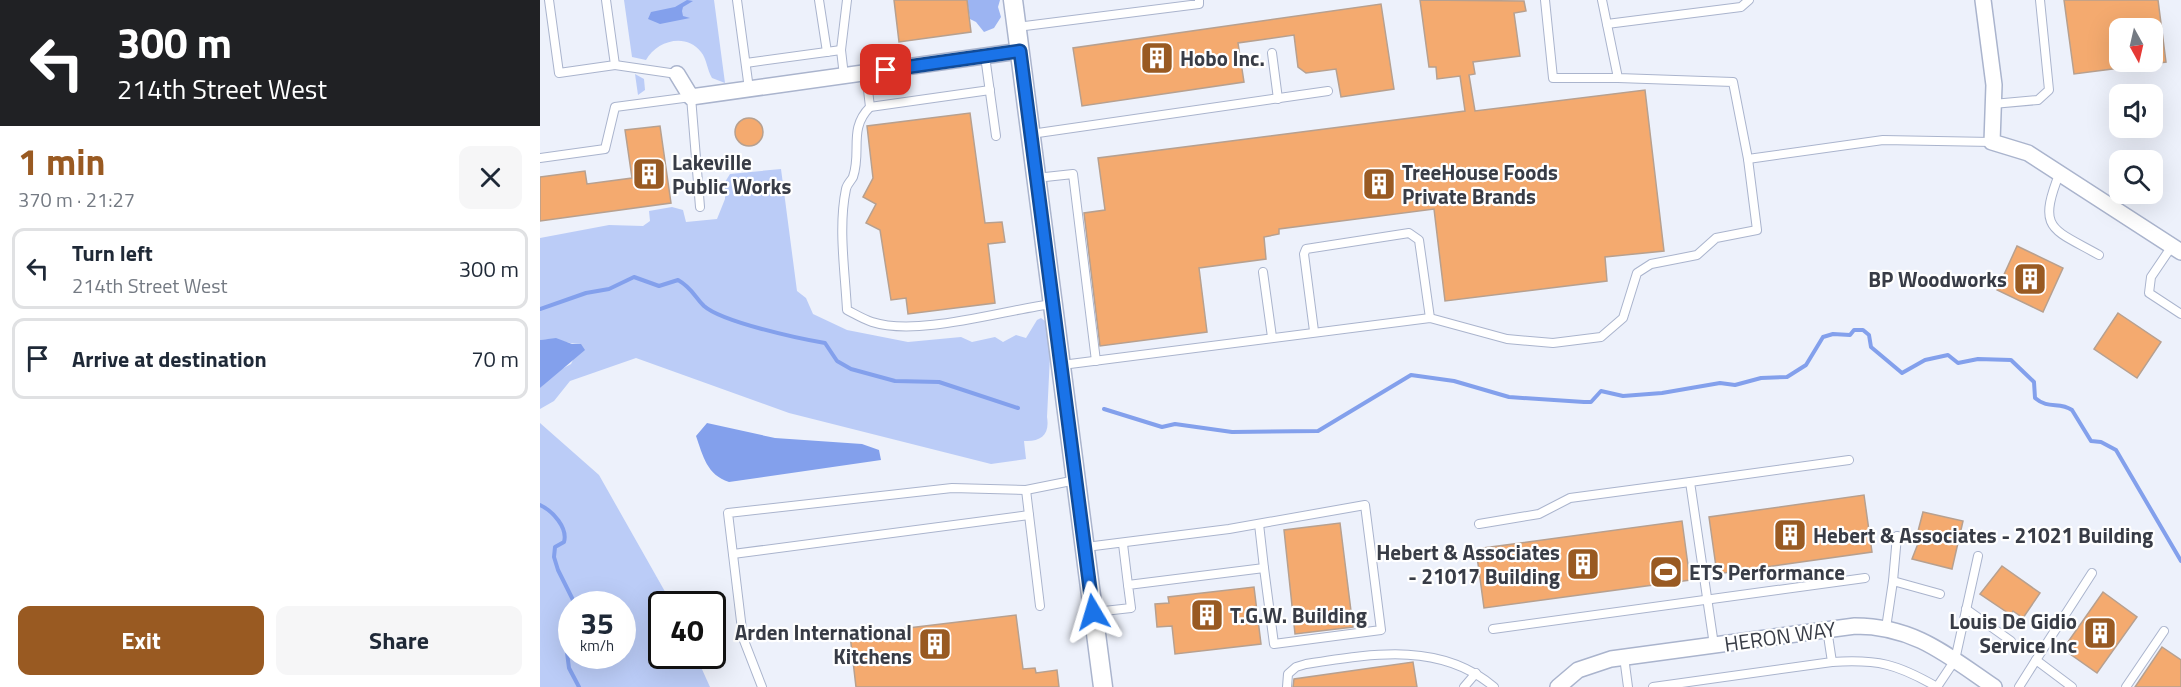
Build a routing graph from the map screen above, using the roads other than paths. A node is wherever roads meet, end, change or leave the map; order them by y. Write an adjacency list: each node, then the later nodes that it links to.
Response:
1 (549, 0): 21 (lane)
2 (606, 0): 21 (lane)
3 (737, 0): 20 (lane)
4 (819, 0): 17 (lane)
5 (848, 0): 15 (lane)
6 (1013, 0): 14 (street)
7 (1199, 0): 14 (lane)
8 (1545, 0): 25 (lane)
9 (1602, 0): 13 (lane)
10 (1749, 0): 13 (lane)
11 (1983, 0): 31 (street)
12 (2040, 0): 31 (lane)
13 (1607, 24): 25 (lane)
14 (1017, 27): 16 (street)
15 (841, 50): 17 (lane); 24 (lane)
16 (1020, 51): 19 (street); 33 (street)
17 (826, 52): 20 (lane)
18 (1272, 53): 30 (lane)
19 (985, 56): 22 (street); 27 (lane)
20 (746, 63): 26 (lane)
21 (615, 65): 23 (lane)
22 (866, 73): 24 (street); 32 (lane)
23 (677, 74): 29 (street)
24 (844, 76): 26 (street)
25 (1618, 78): 37 (lane)
26 (749, 89): 29 (street)
27 (990, 90): 32 (lane); 34 (lane)
28 (1328, 91): 30 (lane)
29 (691, 97): 36 (lane); 40 (lane)
30 (1278, 99): 33 (lane)
31 (1993, 104): 35 (street)
32 (870, 107): 44 (lane)
33 (1031, 134): 39 (street)
34 (996, 136)
35 (1992, 142): 37 (lane); 38 (street)
36 (540, 158)
37 (1748, 159): 46 (lane)
38 (2060, 172): 41 (street); 42 (lane)
39 (1036, 178): 44 (street); 49 (lane)
40 (700, 207)
41 (2176, 249): 45 (lane)
42 (2098, 255)
43 (1263, 272): 48 (lane)
44 (1052, 304): 50 (street)
45 (2181, 314)
46 (1430, 318): 47 (lane); 47 (lane)
47 (1314, 331): 48 (lane)
48 (1272, 338): 49 (lane)
49 (1096, 361): 50 (lane)
50 (1061, 365): 52 (street)
51 (1849, 460): 53 (lane)
52 (1076, 480): 54 (lane); 60 (street)
53 (1690, 482): 56 (lane); 69 (lane)
54 (1026, 490): 55 (lane); 61 (lane)
55 (1029, 514): 61 (lane); 70 (lane)
56 (1479, 524)
57 (1259, 525): 59 (lane); 63 (lane); 63 (lane)
58 (1913, 539): 66 (lane)
59 (1123, 544): 60 (lane); 67 (lane)
60 (1085, 547): 72 (street)
61 (733, 554): 84 (lane)
62 (1978, 556): 71 (lane)
63 (1264, 568): 67 (lane)
64 (2092, 573): 81 (lane)
65 (1865, 578): 69 (lane)
66 (1893, 581): 68 (lane); 73 (lane)
67 (1128, 585): 72 (lane)
68 (1940, 594)
69 (1707, 599): 74 (lane); 78 (lane)
70 (1040, 606)
71 (1965, 609): 77 (lane); 80 (lane)
72 (1093, 612): 85 (street)
73 (1886, 628): 75 (street, HERON WAY); 80 (street, HERON WAY)
74 (1493, 629)
75 (1827, 629): 78 (street, HERON WAY); 82 (lane)
76 (2164, 631): 96 (lane)
77 (2011, 641)
78 (1714, 645): 79 (street, HERON WAY)
79 (1624, 657): 89 (street, HERON WAY); 90 (lane)
80 (1955, 660): 92 (lane); 93 (street, HERON WAY)
81 (2036, 660): 94 (lane); 95 (lane)
82 (1832, 662): 91 (lane); 92 (lane)
83 (1476, 673): 86 (lane); 87 (lane); 88 (lane)
84 (762, 687)
85 (1103, 687)
86 (1287, 687)
87 (1464, 687)
88 (1494, 687)
89 (1558, 687)
90 (1629, 687)
91 (1653, 687)
92 (1937, 687)
93 (1994, 687)
94 (2019, 687)
95 (2072, 687)
96 (2127, 687)

